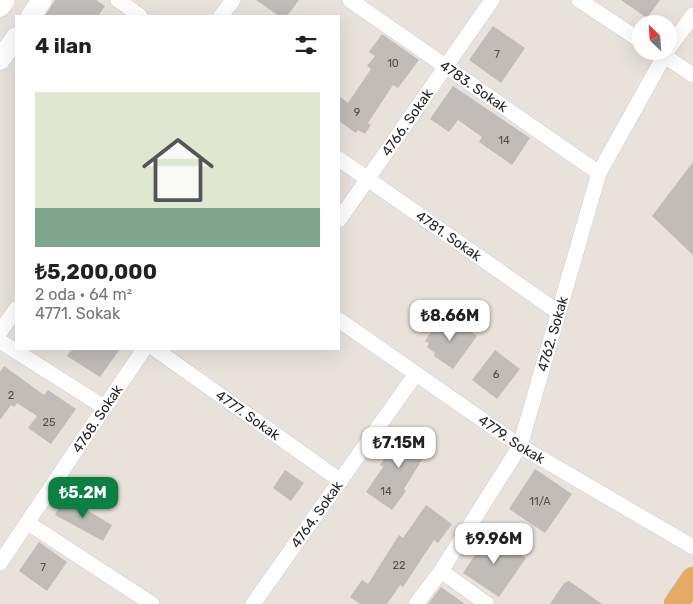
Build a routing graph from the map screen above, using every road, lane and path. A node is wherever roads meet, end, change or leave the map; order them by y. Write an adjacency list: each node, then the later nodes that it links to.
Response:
1 (4, 0): 8 (main road)
2 (42, 0): 9 (main road)
3 (118, 0): 10 (street)
4 (233, 0): 11 (street)
5 (350, 0): 19 (street, 4783. Sokak)
6 (492, 0): 19 (street, 4766. Sokak)
7 (579, 0): 14 (street)
8 (0, 7)
9 (31, 15)
10 (139, 15)
11 (222, 15)
12 (693, 15): 13 (street, 4762. Sokak)
13 (678, 34)
14 (632, 35)
15 (15, 38): 16 (main road)
16 (0, 60)
17 (660, 60): 22 (street, 4762. Sokak)
18 (674, 60): 20 (street)
19 (446, 66): 22 (street, 4783. Sokak); 23 (street, 4766. Sokak)
20 (693, 75)
21 (340, 160): 23 (street, 4781. Sokak)
22 (599, 173): 26 (street, 4762. Sokak)
23 (368, 179): 24 (street, 4766. Sokak); 26 (street, 4781. Sokak)
24 (340, 219)
25 (15, 310): 28 (street)
26 (558, 312): 34 (street, 4762. Sokak)
27 (340, 321): 32 (street, 4779. Sokak)
28 (0, 332)
29 (0, 341): 33 (street)
30 (143, 350): 33 (street, 4768. Sokak)
31 (156, 350): 35 (street, 4777. Sokak)
32 (415, 375): 34 (street, 4779. Sokak); 35 (street, 4764. Sokak)
33 (104, 408): 36 (street, 4768. Sokak)
34 (520, 446): 37 (street, 4779. Sokak); 39 (street, 4762. Sokak)
35 (341, 481): 42 (street, 4764. Sokak)
36 (28, 523): 38 (street, 4768. Sokak); 41 (street)
37 (693, 547)
38 (0, 563)
39 (441, 571): 43 (street, 4762. Sokak); 44 (street)
40 (693, 579): 45 (highway)
41 (152, 604)
42 (253, 604)
43 (416, 604)
44 (487, 604)
45 (676, 604)

